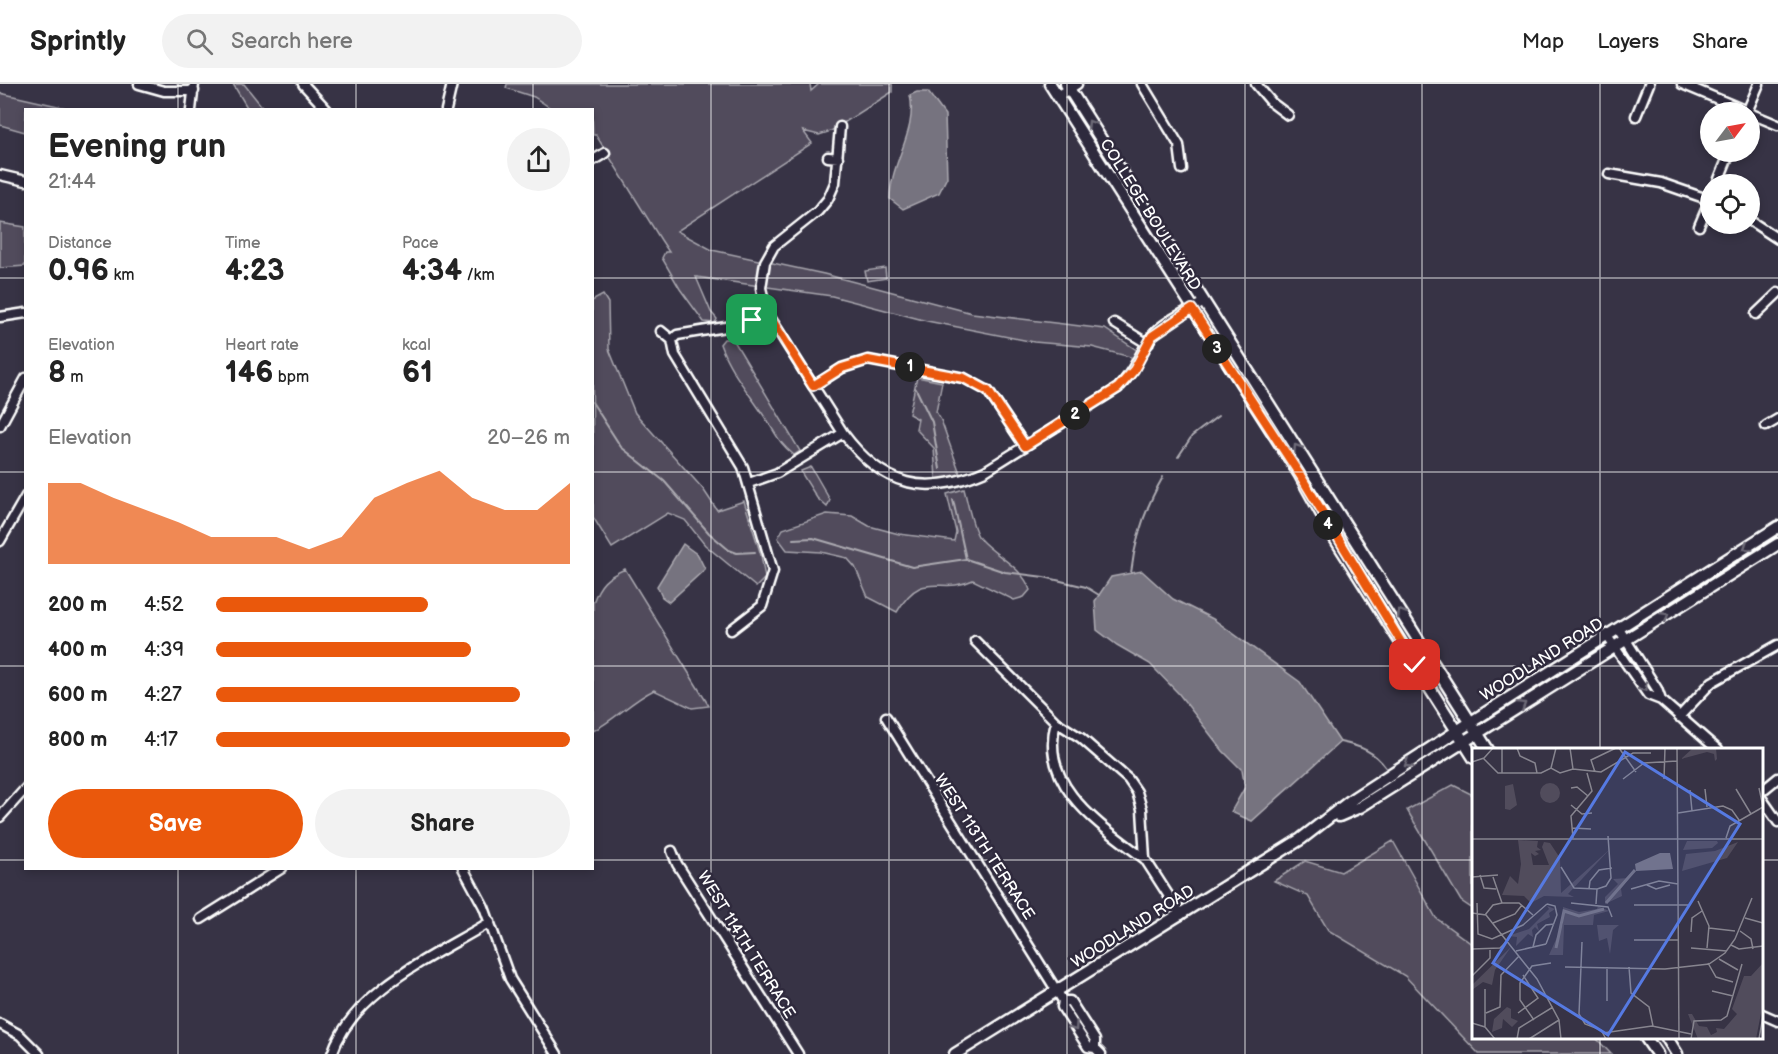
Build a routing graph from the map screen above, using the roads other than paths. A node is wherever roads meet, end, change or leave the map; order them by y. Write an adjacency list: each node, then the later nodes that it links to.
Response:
1 (139, 84): 11 (street)
2 (303, 84): 16 (street)
3 (452, 84): 17 (street)
4 (1050, 84): 12 (main road, COLLEGE BOULEVARD)
5 (1142, 84): 27 (street)
6 (1256, 84): 18 (street)
7 (1649, 84): 19 (street)
8 (1682, 84): 13 (street)
9 (1759, 84): 14 (street)
10 (1071, 86): 12 (street); 35 (main road, COLLEGE BOULEVARD, one-way to 10)
11 (194, 87): 15 (street)
12 (1058, 96): 36 (main road, COLLEGE BOULEVARD)
13 (1724, 102)
14 (1752, 102)
15 (191, 108)
16 (325, 108)
17 (446, 108)
18 (1288, 115)
19 (1635, 116)
20 (1760, 117): 21 (street)
21 (1778, 125)
22 (840, 127): 25 (street)
23 (605, 153): 26 (street)
24 (828, 157): 25 (street)
25 (838, 158): 37 (street)
26 (594, 160)
27 (1182, 169)
28 (1608, 174): 31 (street)
29 (0, 175): 30 (street)
30 (24, 181)
31 (1700, 197)
32 (1760, 228): 33 (street)
33 (1778, 240)
34 (1778, 293): 39 (street)
35 (1204, 302): 36 (street); 68 (main road, COLLEGE BOULEVARD, one-way to 35)
36 (1192, 309): 44 (street); 69 (main road, COLLEGE BOULEVARD)
37 (767, 312): 43 (street); 46 (street)
38 (24, 314): 40 (street)
39 (1756, 314)
40 (0, 317)
41 (1114, 323): 44 (street)
42 (661, 331): 43 (street)
43 (672, 340): 52 (street)
44 (1148, 344): 51 (street)
45 (24, 382): 48 (street)
46 (813, 386): 50 (street); 51 (street)
47 (1778, 419): 49 (street)
48 (0, 426)
49 (1766, 426)
50 (843, 433): 51 (street); 52 (street)
51 (1025, 446)
52 (749, 483): 58 (street)
53 (24, 499): 55 (street)
54 (1778, 527): 57 (main road, WOODLAND ROAD, one-way to 57)
55 (0, 541)
56 (1778, 544): 61 (main road, WOODLAND ROAD, one-way to 56)
57 (1619, 629): 59 (main road, WOODLAND ROAD); 61 (street)
58 (731, 630)
59 (1607, 636): 63 (street); 68 (main road, WOODLAND ROAD)
60 (975, 641): 67 (street)
61 (1626, 641): 63 (main road, WOODLAND ROAD); 64 (street)
62 (1778, 645): 66 (street)
63 (1615, 647): 64 (street, one-way to 64); 70 (main road, WOODLAND ROAD, one-way to 63)
64 (1661, 700): 66 (street)
65 (886, 717): 89 (street, WEST 113TH TERRACE)
66 (1679, 717): 73 (street)
67 (1056, 722): 83 (street); 83 (street)
68 (1471, 723): 69 (main road, WOODLAND ROAD); 70 (main road, COLLEGE BOULEVARD)
69 (1457, 731): 71 (main road, COLLEGE BOULEVARD); 81 (main road, WOODLAND ROAD, one-way to 81)
70 (1477, 733): 71 (main road, WOODLAND ROAD); 72 (main road, COLLEGE BOULEVARD)
71 (1463, 742): 74 (main road, COLLEGE BOULEVARD); 81 (main road, WOODLAND ROAD)
72 (1487, 748)
73 (1716, 748)
74 (1472, 756)
75 (1778, 778): 76 (street)
76 (1763, 789)
77 (24, 790): 79 (street)
78 (1763, 802): 80 (street)
79 (0, 817)
80 (1778, 822)
81 (1325, 823): 86 (main road, WOODLAND ROAD)
82 (672, 851): 99 (street, WEST 114TH TERRACE)
83 (1145, 859): 86 (street)
84 (279, 870): 87 (street)
85 (464, 870): 88 (street)
86 (1181, 915): 89 (main road, WOODLAND ROAD)
87 (201, 919)
88 (490, 922): 97 (street); 98 (street)
89 (1061, 996): 95 (street, WEST 113TH TERRACE); 100 (main road, WOODLAND ROAD)
90 (1763, 1015): 91 (street)
91 (1778, 1021)
92 (0, 1024): 96 (street)
93 (1647, 1039): 101 (main road)
94 (1668, 1039): 102 (main road)
95 (1098, 1051)
96 (39, 1054)
97 (332, 1054)
98 (557, 1054)
99 (798, 1054)
100 (955, 1054)
101 (1656, 1054)
102 (1677, 1054)

